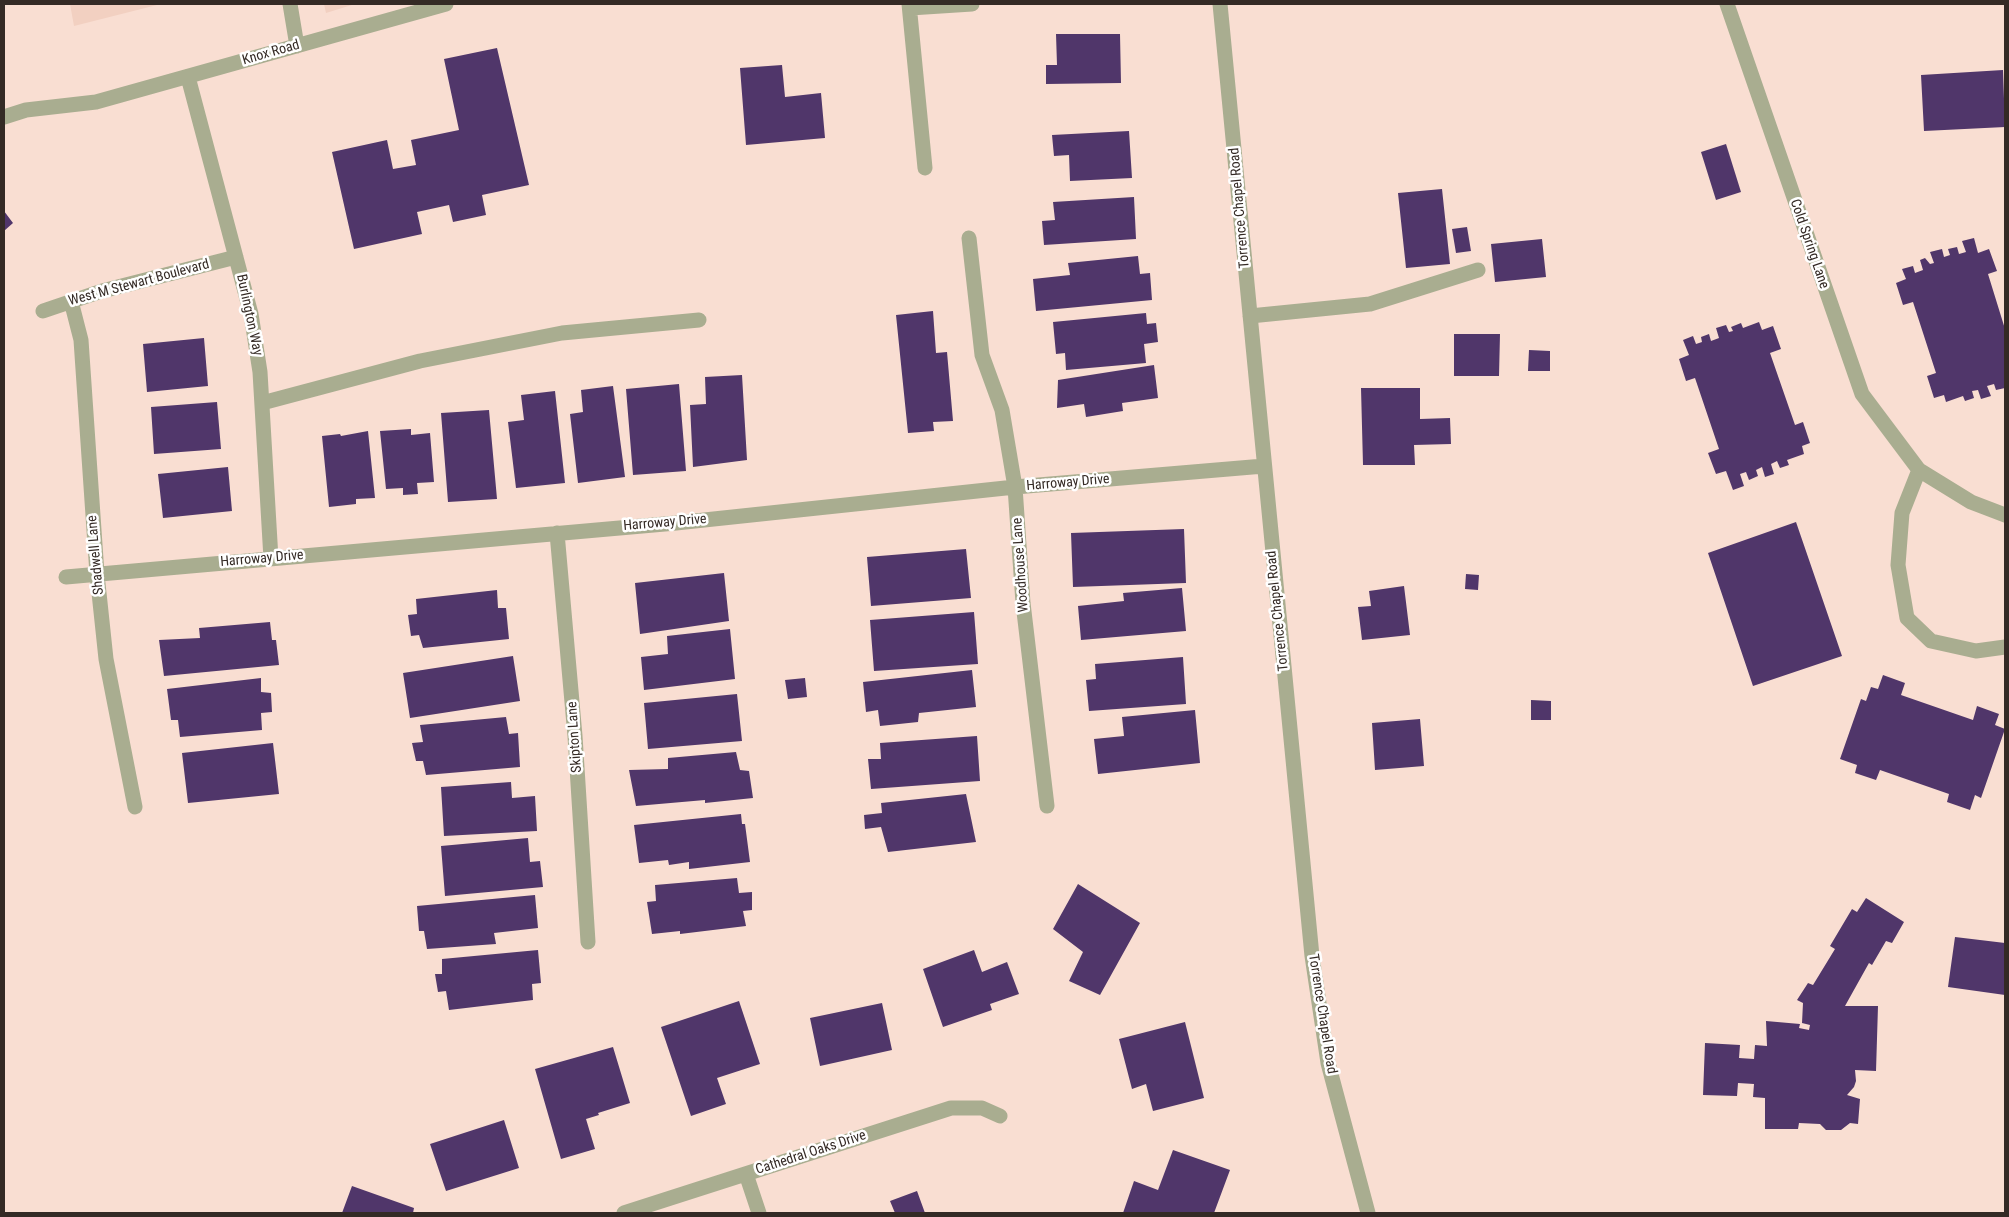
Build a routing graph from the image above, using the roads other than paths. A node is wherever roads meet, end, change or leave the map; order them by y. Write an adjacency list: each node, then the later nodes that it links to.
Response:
1 (290, 4): 7 (street)
2 (446, 4): 7 (street, Knox Road)
3 (972, 4): 6 (street)
4 (1220, 4): 16 (street, Torrence Chapel Road)
5 (1727, 4): 20 (street, Cold Spring Lane)
6 (909, 6): 10 (street)
7 (298, 46): 8 (street, Knox Road)
8 (188, 77): 9 (street, Knox Road); 12 (street, Burlington Way)
9 (4, 117)
10 (925, 168)
11 (969, 238): 21 (street, Woodhouse Lane)
12 (236, 257): 14 (street, West M Stewart Boulevard); 18 (street, Burlington Way)
13 (1478, 270): 16 (street)
14 (71, 301): 15 (street, West M Stewart Boulevard); 25 (street, Shadwell Lane)
15 (43, 311)
16 (1250, 316): 19 (street, Torrence Chapel Road)
17 (699, 320): 18 (street)
18 (262, 403): 24 (street, Burlington Way)
19 (1264, 466): 21 (street, Harroway Drive); 35 (street, Torrence Chapel Road)
20 (1919, 470): 22 (street, Cold Spring Lane); 27 (street)
21 (1015, 488): 23 (street, Harroway Drive); 28 (street, Woodhouse Lane)
22 (2005, 515)
23 (557, 533): 24 (street, Harroway Drive); 30 (street, Skipton Lane)
24 (271, 559): 25 (street, Harroway Drive)
25 (97, 574): 26 (street, Harroway Drive); 29 (street, Shadwell Lane)
26 (66, 577)
27 (2005, 647)
28 (1047, 806)
29 (135, 807)
30 (588, 942)
31 (1000, 1116): 32 (street, Cathedral Oaks Drive)
32 (746, 1174): 33 (street, Cathedral Oaks Drive); 34 (street)
33 (624, 1213)
34 (759, 1213)
35 (1368, 1213)

